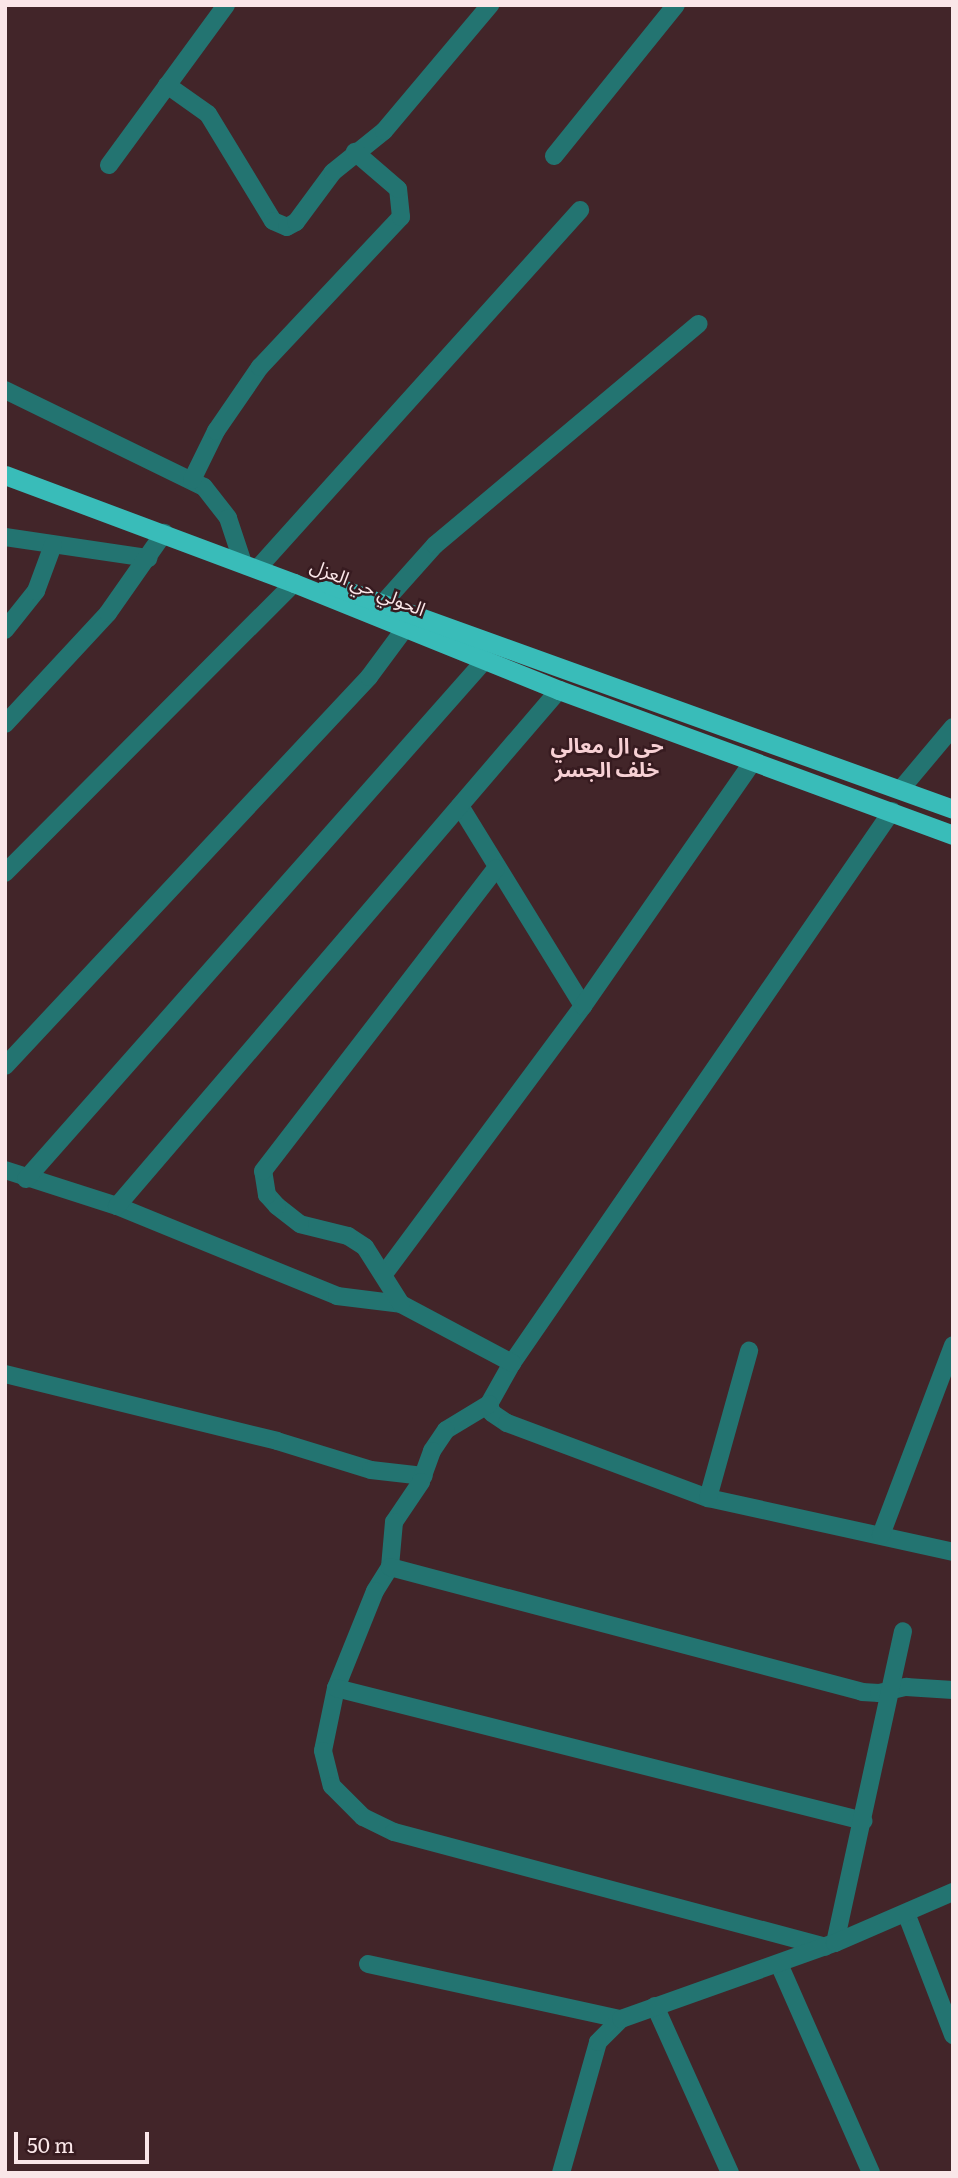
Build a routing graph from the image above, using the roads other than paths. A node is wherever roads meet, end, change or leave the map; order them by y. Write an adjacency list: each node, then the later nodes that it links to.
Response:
1 (226, 5): 4 (street)
2 (491, 5): 5 (street)
3 (676, 5): 6 (street)
4 (167, 85): 5 (street); 7 (street)
5 (355, 152): 12 (street)
6 (554, 156)
7 (109, 165)
8 (580, 210): 17 (street)
9 (698, 324): 19 (street)
10 (5, 390): 12 (street)
11 (5, 475): 13 (highway)
12 (192, 480): 17 (street)
13 (164, 533): 16 (street); 17 (highway)
14 (5, 537): 15 (street)
15 (52, 545): 16 (street); 21 (street)
16 (148, 558): 24 (street)
17 (250, 566): 18 (highway)
18 (293, 583): 19 (highway, الحولي حي العزل); 20 (highway, الحولي حي العزل); 33 (street)
19 (385, 601): 27 (highway, الحولي حي العزل)
20 (406, 627): 22 (highway, الحولي حي العزل); 35 (street)
21 (5, 630)
22 (485, 660): 23 (highway, الحولي حي العزل); 37 (street)
23 (559, 690): 26 (highway, الحولي حي العزل); 28 (street)
24 (5, 724)
25 (953, 727): 27 (street)
26 (752, 761): 30 (highway, الحولي حي العزل); 34 (street)
27 (901, 789): 29 (highway, الحولي حي العزل)
28 (460, 806): 32 (street); 38 (street)
29 (953, 809)
30 (892, 811): 31 (highway, الحولي حي العزل); 43 (street)
31 (953, 835)
32 (496, 868): 34 (street); 39 (street)
33 (5, 873)
34 (583, 1006): 39 (street)
35 (5, 1066)
36 (5, 1170): 37 (street)
37 (26, 1179): 38 (street)
38 (117, 1206): 40 (street)
39 (384, 1274): 40 (street)
40 (401, 1304): 43 (street)
41 (953, 1345): 48 (street)
42 (749, 1351): 47 (street)
43 (512, 1363): 45 (street)
44 (5, 1374): 46 (street)
45 (489, 1404): 46 (street); 47 (street)
46 (424, 1476): 50 (street)
47 (708, 1498): 48 (street)
48 (881, 1535): 49 (street)
49 (953, 1552)
50 (390, 1567): 52 (street); 54 (street)
51 (903, 1631): 54 (street)
52 (336, 1688): 55 (street); 58 (street)
53 (953, 1690): 54 (street)
54 (888, 1691): 55 (street)
55 (863, 1821): 58 (street)
56 (953, 1892): 57 (street)
57 (906, 1913): 58 (street); 63 (street)
58 (830, 1945): 60 (street)
59 (368, 1964): 62 (street)
60 (779, 1964): 61 (street); 66 (street)
61 (655, 2006): 62 (street); 65 (street)
62 (621, 2019): 64 (street)
63 (953, 2035)
64 (561, 2173)
65 (730, 2173)
66 (871, 2173)

